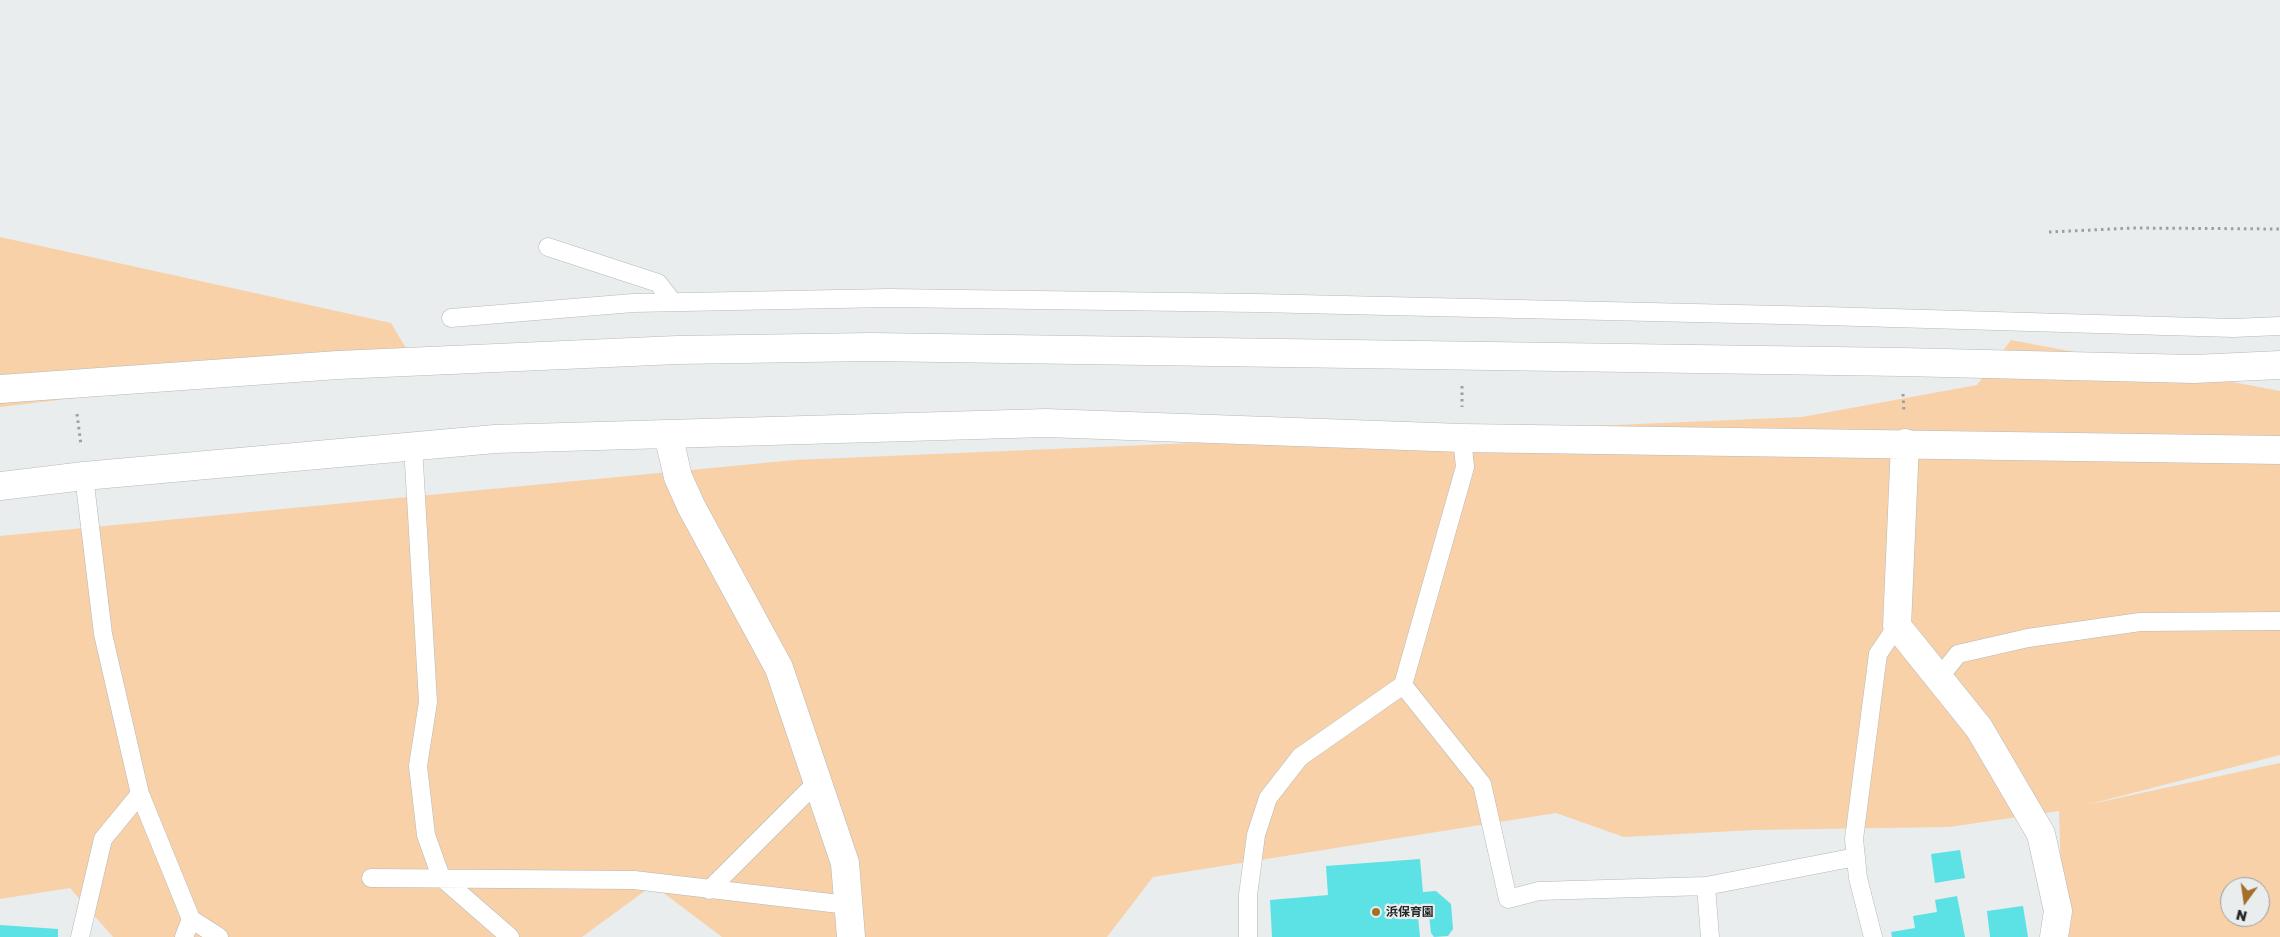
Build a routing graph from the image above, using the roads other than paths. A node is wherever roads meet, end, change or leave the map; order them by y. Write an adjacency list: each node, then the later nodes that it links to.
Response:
1 (548, 247): 2 (lane)
2 (673, 302): 3 (lane); 4 (lane)
3 (451, 318)
4 (2280, 326)
5 (2280, 365): 6 (street)
6 (0, 389)
7 (668, 434): 8 (street); 10 (street); 18 (street)
8 (1462, 438): 9 (street); 17 (lane)
9 (1905, 443): 11 (street); 15 (street)
10 (414, 446): 12 (street); 21 (lane)
11 (2280, 450)
12 (84, 476): 13 (street); 19 (lane)
13 (0, 486)
14 (2280, 621): 16 (lane)
15 (1897, 626): 16 (street); 20 (lane)
16 (1939, 678): 35 (street)
17 (1403, 685): 23 (lane); 32 (lane)
18 (817, 782): 24 (lane); 25 (street)
19 (140, 794): 26 (lane); 27 (lane)
20 (1856, 856): 23 (lane); 34 (lane)
21 (441, 877): 22 (lane); 24 (lane); 30 (lane)
22 (370, 878)
23 (1706, 886): 33 (lane)
24 (709, 890): 25 (lane)
25 (848, 905): 31 (street)
26 (191, 919): 28 (lane); 29 (lane)
27 (80, 937)
28 (184, 937)
29 (219, 937)
30 (510, 937)
31 (851, 937)
32 (1248, 937)
33 (1710, 937)
34 (1873, 937)
35 (2054, 937)

